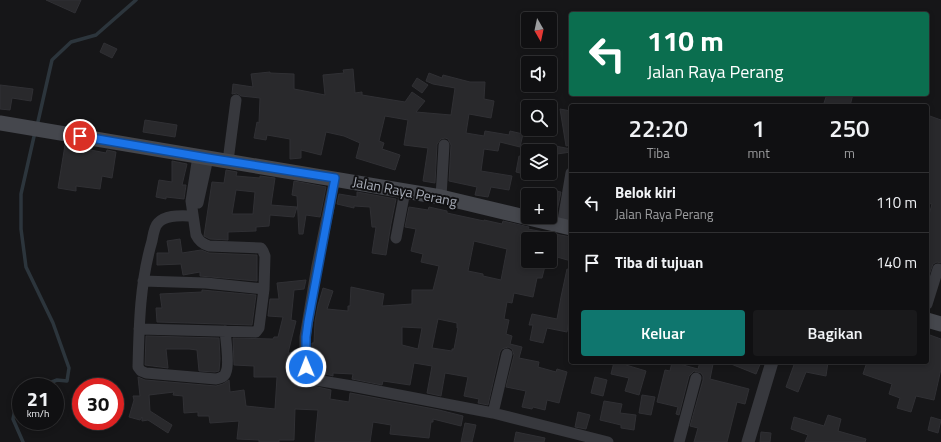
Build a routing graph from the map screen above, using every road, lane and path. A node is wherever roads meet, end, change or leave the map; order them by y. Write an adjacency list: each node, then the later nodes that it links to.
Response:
1 (236, 100): 5 (street)
2 (0, 123): 4 (main road, Jalan Raya Perang)
3 (444, 145): 8 (street)
4 (203, 157): 5 (main road, Jalan Raya Perang); 10 (street)
5 (228, 161): 6 (main road, Jalan Raya Perang)
6 (335, 178): 7 (main road, Jalan Raya Perang); 24 (street)
7 (405, 191): 8 (main road, Jalan Raya Perang); 12 (street)
8 (441, 197): 11 (main road, Jalan Raya Perang)
9 (569, 200): 11 (street)
10 (193, 216): 14 (street); 15 (street)
11 (567, 227)
12 (396, 238)
13 (938, 269): 16 (street)
14 (143, 281): 15 (street); 19 (street)
15 (264, 289): 20 (street)
16 (929, 298)
17 (929, 321): 18 (main road)
18 (941, 324)
19 (139, 329): 20 (street); 20 (street)
20 (225, 331)
21 (507, 354): 24 (street)
22 (771, 364): 27 (street)
23 (696, 378): 26 (street)
24 (494, 413): 25 (street)
25 (608, 442)
26 (679, 442)
27 (748, 442)

